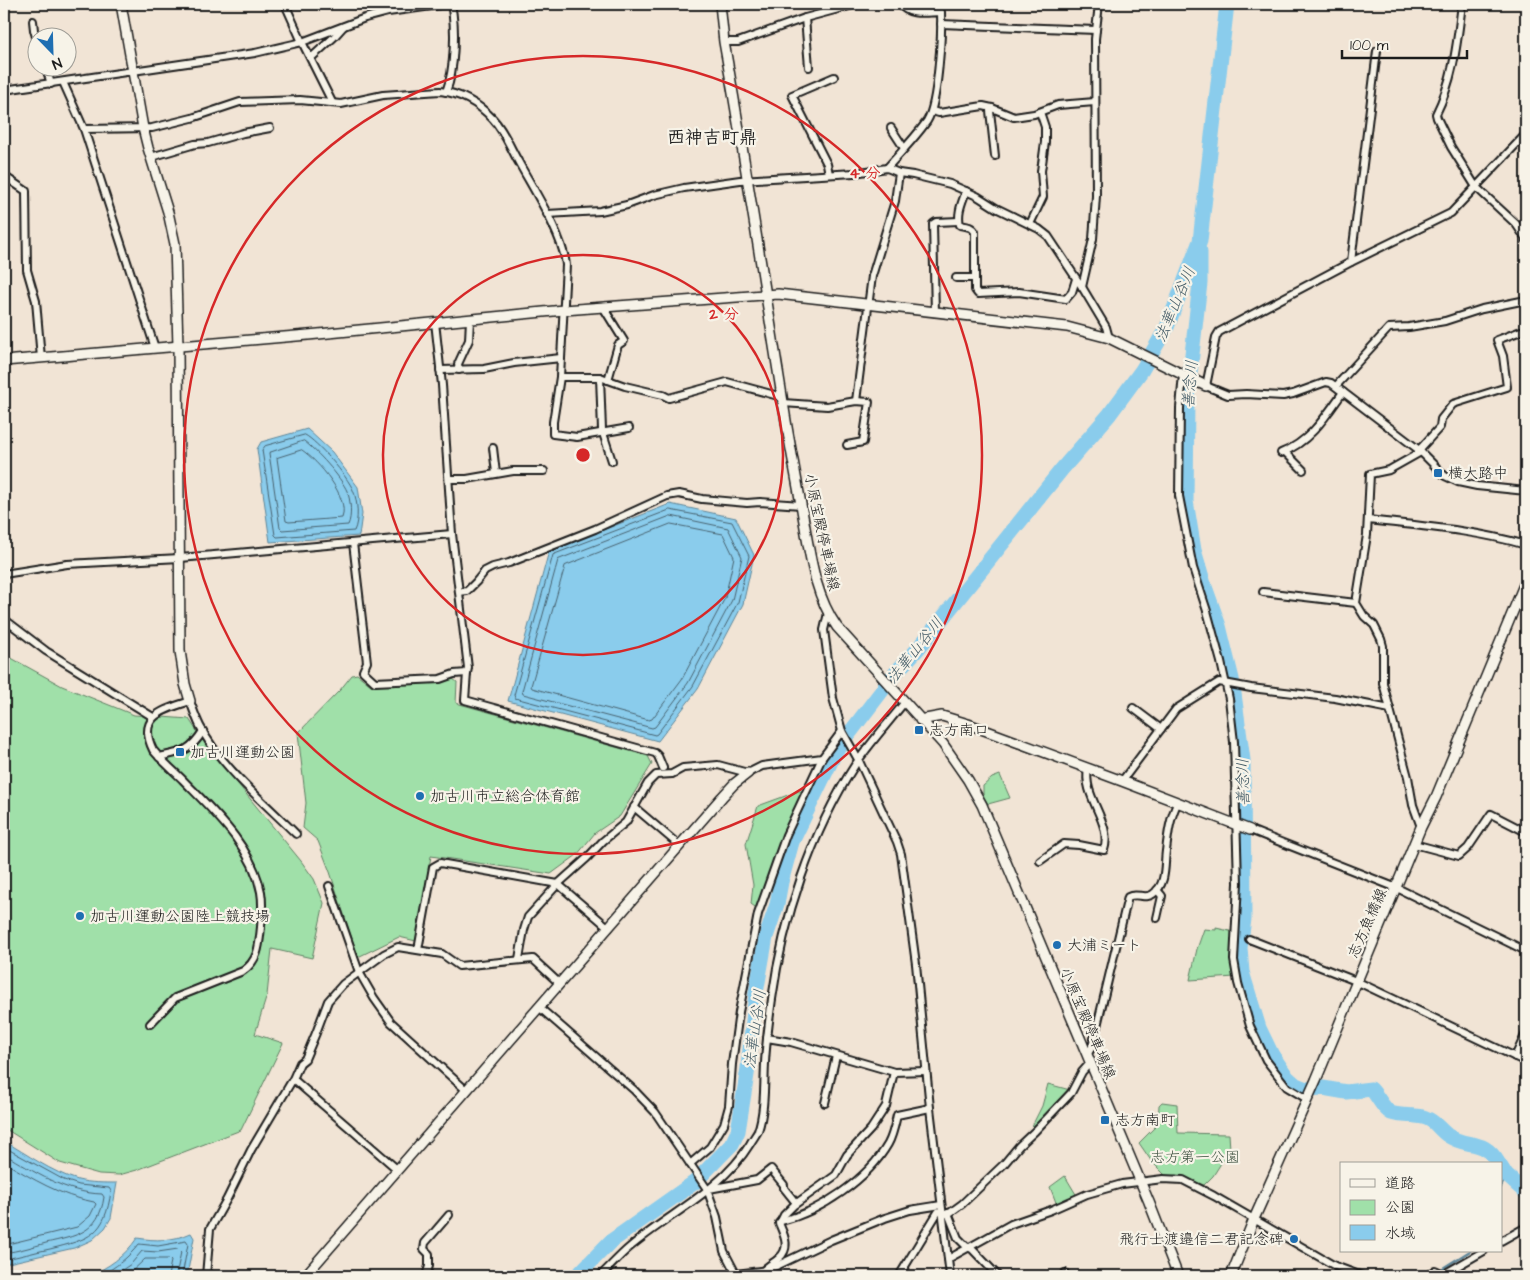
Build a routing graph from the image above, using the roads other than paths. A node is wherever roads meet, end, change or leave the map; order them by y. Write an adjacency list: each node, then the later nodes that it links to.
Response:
1 (121, 4): 21 (street)
2 (285, 4): 16 (street)
3 (445, 4): 13 (street)
4 (452, 4): 27 (street)
5 (720, 4): 17 (street, 小原宝殿停車場線)
6 (857, 4): 10 (street)
7 (900, 4): 12 (street)
8 (1099, 4): 15 (street)
9 (1462, 4): 46 (street)
10 (805, 18): 17 (street); 20 (street)
11 (33, 21): 14 (street)
12 (941, 24): 15 (street); 31 (street)
13 (343, 27): 16 (street); 19 (street)
14 (34, 28)
15 (1096, 30): 29 (street)
16 (302, 42): 19 (street); 21 (street)
17 (724, 42): 45 (street, 小原宝殿停車場線)
18 (1377, 51): 52 (street)
19 (311, 58): 28 (street)
20 (809, 68)
21 (132, 72): 24 (street); 33 (street)
22 (834, 77): 43 (street)
23 (49, 78): 25 (street)
24 (63, 82): 25 (street); 36 (street)
25 (51, 84): 26 (street)
26 (4, 90)
27 (446, 92): 28 (street); 48 (street)
28 (332, 102): 33 (street)
29 (1095, 102): 32 (street); 56 (street)
30 (992, 108): 31 (street); 32 (street); 39 (street)
31 (932, 111): 38 (street)
32 (1040, 112): 50 (street)
33 (144, 128): 36 (street); 40 (street)
34 (270, 128): 40 (street)
35 (891, 128): 38 (street)
36 (84, 129): 68 (street)
37 (1526, 134): 46 (street)
38 (904, 148): 41 (street)
39 (995, 156)
40 (151, 157): 67 (street)
41 (887, 168): 42 (street); 43 (street)
42 (899, 173): 47 (street); 59 (street)
43 (829, 174): 45 (street)
44 (4, 176): 69 (street)
45 (747, 180): 48 (street); 57 (street, 小原宝殿停車場線)
46 (1476, 187): 51 (street); 52 (street)
47 (966, 191): 49 (street); 50 (street)
48 (547, 214): 61 (street)
49 (959, 221): 54 (street); 62 (street)
50 (1030, 224): 55 (street)
51 (1526, 239)
52 (1351, 262): 78 (street)
53 (956, 278): 54 (street)
54 (975, 278): 55 (street)
55 (1076, 279): 56 (street)
56 (1082, 287): 66 (street)
57 (767, 294): 59 (street); 60 (street); 81 (street, 小原宝殿停車場線)
58 (1526, 300): 79 (street)
59 (868, 304): 62 (street); 82 (street)
60 (603, 306): 61 (street); 77 (street)
61 (564, 310): 63 (street); 70 (street)
62 (935, 313): 66 (street)
63 (470, 319): 64 (street); 73 (street)
64 (435, 322): 67 (street); 72 (street)
65 (1526, 331): 87 (street)
66 (1109, 338): 74 (street)
67 (178, 346): 68 (street); 99 (street)
68 (155, 348): 69 (street)
69 (41, 358): 71 (street)
70 (561, 358): 73 (street); 75 (street)
71 (4, 362)
72 (440, 370): 73 (street); 92 (street)
73 (459, 370)
74 (1184, 374): 78 (street); 109 (street)
75 (560, 377): 76 (street); 84 (street)
76 (600, 377): 77 (street); 84 (street)
77 (608, 380): 81 (street)
78 (1203, 384): 79 (street)
79 (1336, 386): 80 (street)
80 (1343, 392): 87 (street); 89 (street)
81 (783, 400): 82 (street); 94 (street, 小原宝殿停車場線)
82 (856, 401): 85 (street)
83 (629, 428): 84 (street)
84 (603, 433): 88 (street)
85 (847, 445)
86 (493, 448): 91 (street)
87 (1420, 451): 93 (street); 95 (street)
88 (612, 461)
89 (1303, 470)
90 (544, 471): 91 (street)
91 (496, 474): 92 (street)
92 (449, 479): 96 (street)
93 (1526, 491)
94 (801, 505): 102 (street); 106 (street, 小原宝殿停車場線)
95 (1368, 520): 98 (street); 105 (street)
96 (452, 534): 97 (street); 102 (street)
97 (353, 543): 99 (street); 108 (street)
98 (1526, 545)
99 (180, 558): 100 (street); 110 (street)
100 (4, 574)
101 (1526, 580): 104 (street, 志方魚橋線)
102 (459, 592): 108 (street)
103 (1263, 592): 105 (street)
104 (1523, 595): 129 (street, 志方魚橋線)
105 (1356, 603): 113 (street)
106 (828, 613): 111 (street, 小原宝殿停車場線); 118 (street)
107 (4, 619): 114 (street)
108 (467, 673): 122 (street)
109 (1226, 683): 113 (street); 116 (street); 128 (street)
110 (190, 701): 114 (street); 117 (street)
111 (903, 701): 115 (street, 小原宝殿停車場線); 121 (street)
112 (1133, 708): 116 (street)
113 (1390, 709): 129 (street)
114 (153, 717): 119 (street)
115 (920, 720): 123 (street); 155 (street, 小原宝殿停車場線)
116 (1160, 729): 125 (street)
117 (203, 731): 119 (street); 132 (street)
118 (842, 731): 120 (street); 121 (street)
119 (159, 756): 150 (street)
120 (822, 758): 124 (street); 164 (street)
121 (859, 761): 152 (street); 158 (street)
122 (663, 768)
123 (1088, 769): 125 (street); 135 (street)
124 (748, 773): 127 (street); 134 (street)
125 (1122, 781): 126 (street)
126 (1178, 802): 128 (street); 139 (street)
127 (634, 807): 134 (street); 136 (street)
128 (1236, 825): 130 (street); 161 (street)
129 (1421, 827): 133 (street, 志方魚橋線)
130 (1250, 830): 138 (street)
131 (1526, 832): 133 (street)
132 (296, 834)
133 (1414, 844): 138 (street, 志方魚橋線)
134 (680, 846): 141 (street)
135 (1040, 862)
136 (558, 884): 141 (street); 143 (street); 145 (street)
137 (329, 886): 146 (street)
138 (1397, 888): 144 (street); 147 (street, 志方魚橋線)
139 (1157, 890): 140 (street); 155 (street)
140 (1157, 918)
141 (609, 928): 148 (street)
142 (1249, 939): 147 (street)
143 (418, 950): 145 (street); 146 (street)
144 (1526, 951)
145 (520, 959): 148 (street)
146 (359, 972): 159 (street); 160 (street)
147 (1356, 981): 154 (street); 161 (street, 志方魚橋線)
148 (560, 984): 149 (street)
149 (540, 1008): 160 (street); 164 (street)
150 (150, 1024)
151 (1526, 1033): 154 (street)
152 (767, 1038): 153 (street); 167 (street)
153 (836, 1056): 157 (street); 162 (street)
154 (1515, 1057): 156 (street)
155 (1088, 1059): 166 (street, 小原宝殿停車場線); 169 (street)
156 (1526, 1062)
157 (894, 1072): 158 (street); 168 (street)
158 (926, 1072): 163 (street)
159 (293, 1079): 165 (street); 181 (street)
160 (467, 1091): 165 (street)
161 (1308, 1097): 171 (street, 志方魚橋線)
162 (825, 1103)
163 (930, 1108): 169 (street); 172 (street)
164 (690, 1164): 167 (street)
165 (398, 1170): 182 (street)
166 (1140, 1182): 171 (street); 175 (street); 188 (street, 小原宝殿停車場線)
167 (707, 1189): 168 (street); 179 (street); 184 (street)
168 (796, 1203): 172 (street)
169 (943, 1211): 175 (street); 177 (street); 178 (street); 185 (street)
170 (449, 1215): 183 (street)
171 (1254, 1219): 189 (street, 志方魚橋線); 190 (street)
172 (781, 1221): 178 (street)
173 (1526, 1227): 174 (street)
174 (1502, 1240)
175 (970, 1247): 177 (street); 187 (street)
176 (1482, 1252): 180 (street)
177 (948, 1260): 186 (street)
178 (761, 1273): 179 (street)
179 (735, 1275)
180 (1444, 1275): 191 (street)
181 (206, 1276)
182 (305, 1276)
183 (426, 1276)
184 (600, 1276)
185 (899, 1276)
186 (950, 1276)
187 (998, 1276)
188 (1178, 1276)
189 (1231, 1276)
190 (1362, 1276)
191 (1427, 1276)

